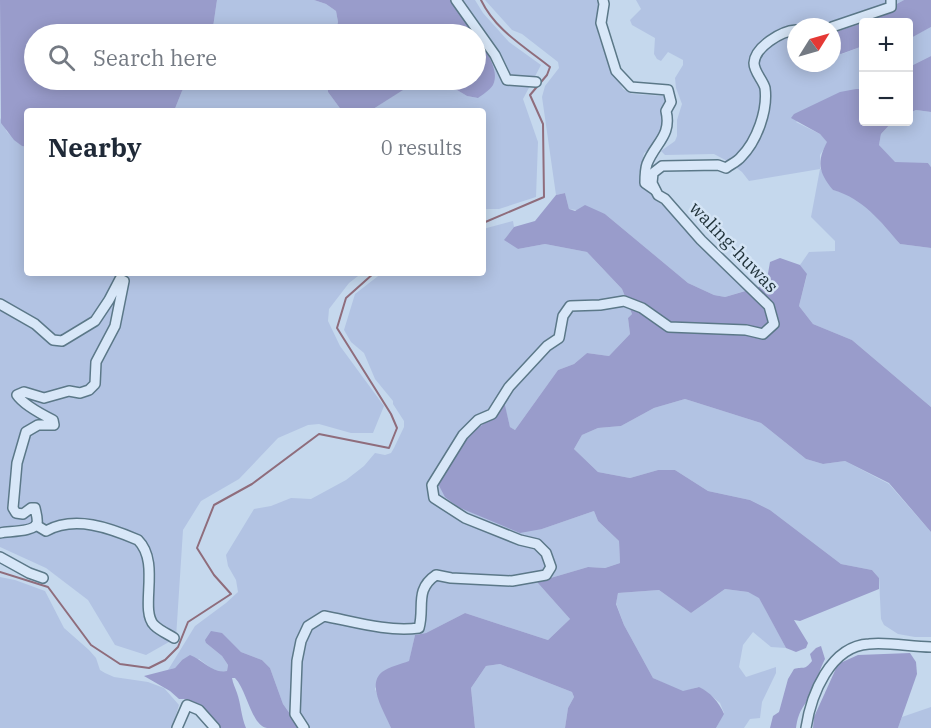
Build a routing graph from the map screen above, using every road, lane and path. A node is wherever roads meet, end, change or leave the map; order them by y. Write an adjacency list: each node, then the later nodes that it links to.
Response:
1 (456, 0): 4 (street)
2 (603, 0): 9 (street)
3 (891, 0): 5 (street)
4 (473, 24)
5 (841, 24)
6 (787, 34): 9 (street)
7 (486, 42): 8 (street)
8 (536, 82)
9 (656, 190): 19 (street, waling-huwas)
10 (0, 304): 11 (street)
11 (36, 525): 12 (street); 15 (street)
12 (0, 533)
13 (0, 557): 14 (street)
14 (43, 578)
15 (174, 638)
16 (931, 646): 20 (street)
17 (177, 728): 18 (street)
18 (215, 728)
19 (304, 728)
20 (806, 728)

